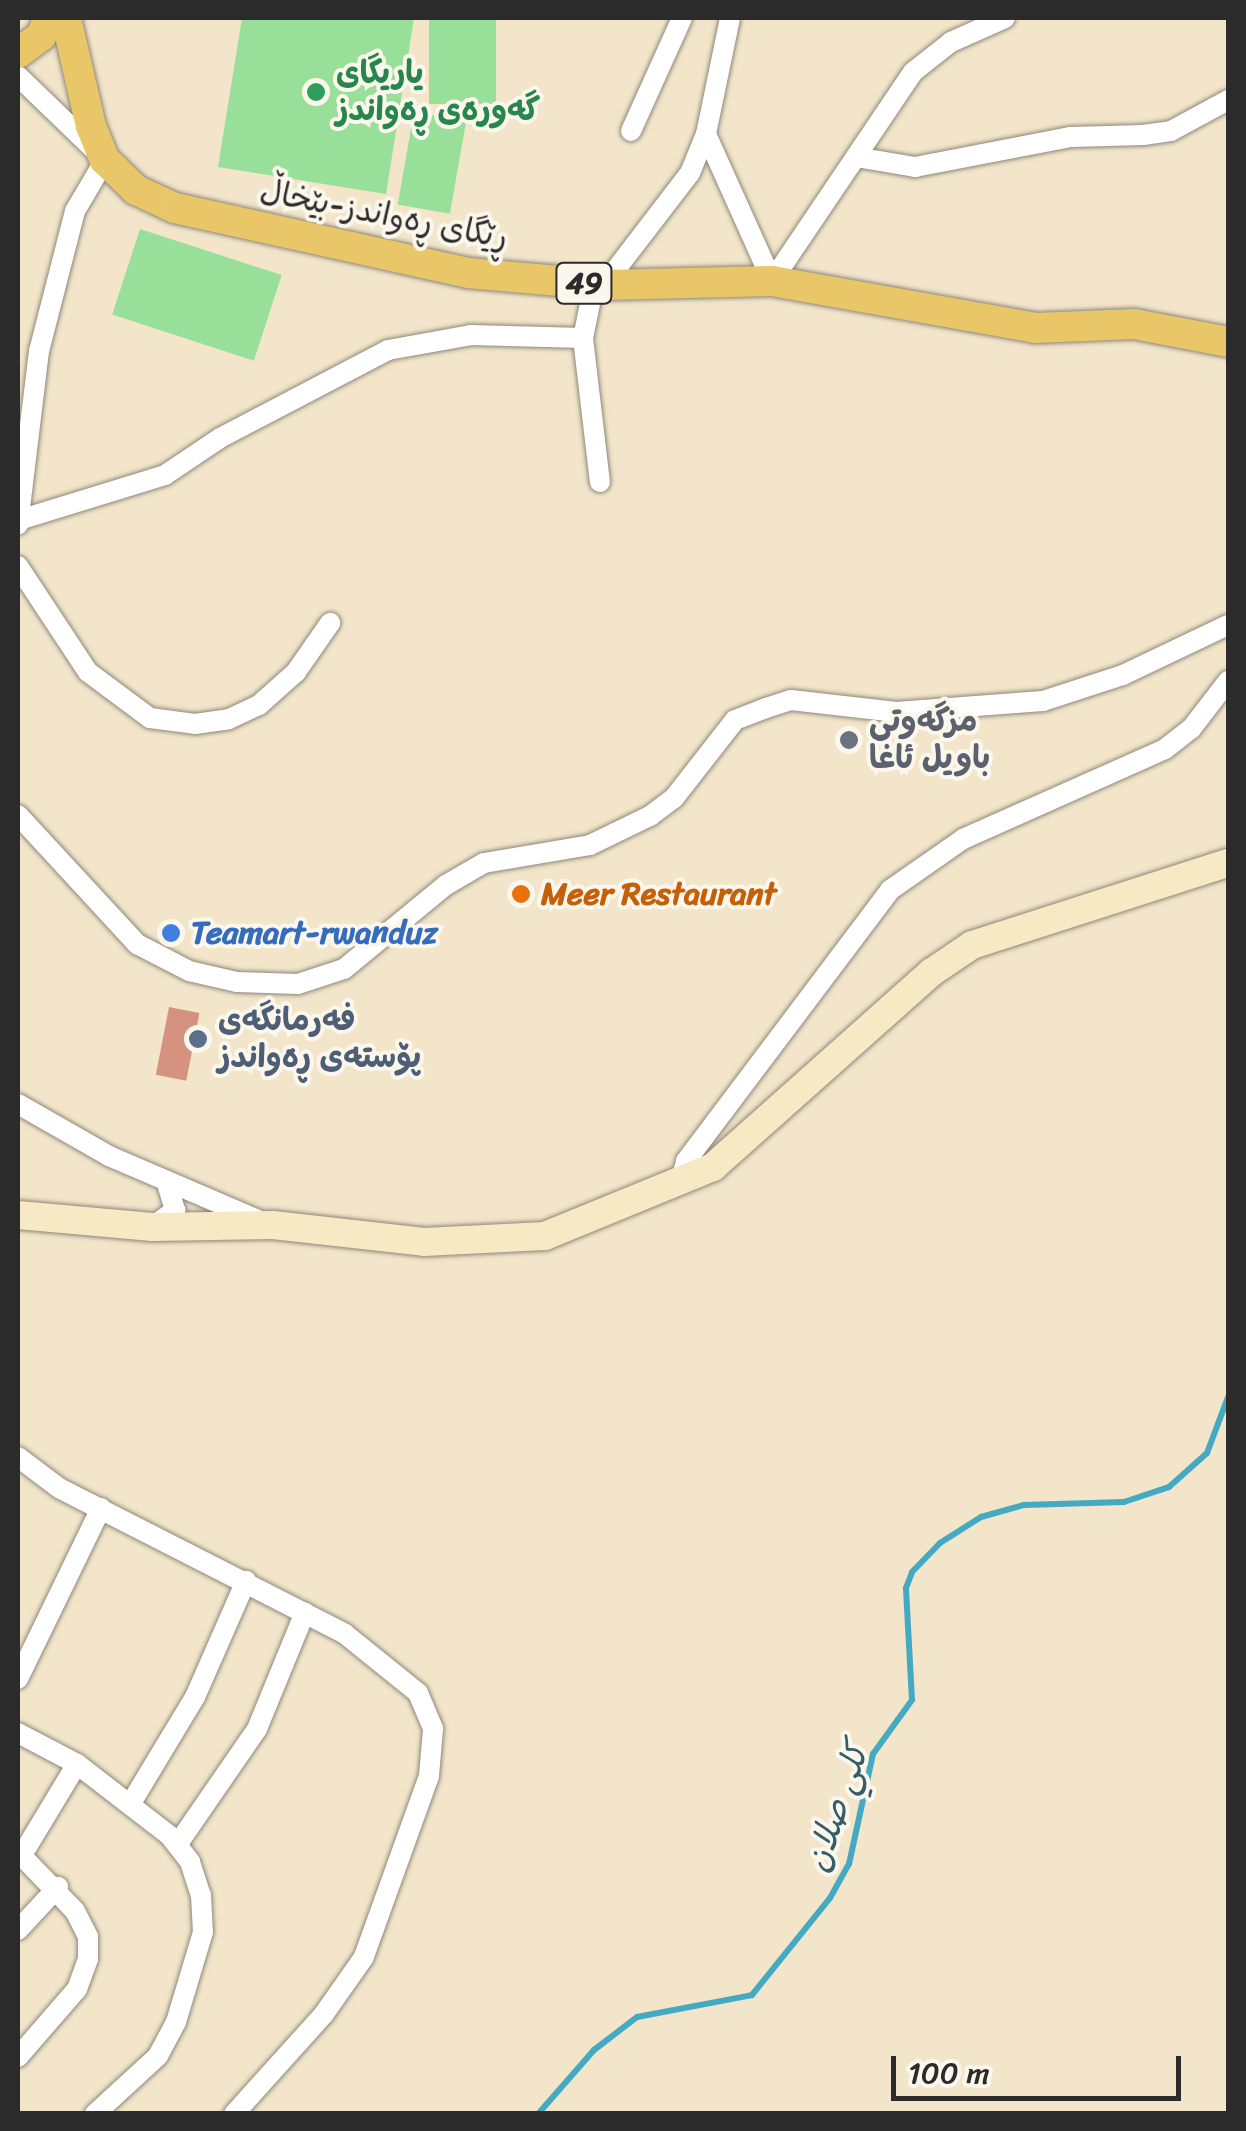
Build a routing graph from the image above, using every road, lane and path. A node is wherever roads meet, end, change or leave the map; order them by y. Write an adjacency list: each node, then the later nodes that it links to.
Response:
1 (49, 18): 6 (main road)
2 (66, 18): 12 (main road, ڕێگای ڕەواندز-بێخاڵ / 49)
3 (682, 18): 9 (street)
4 (730, 18): 10 (street)
5 (1006, 18): 11 (street)
6 (18, 54)
7 (18, 76): 12 (street)
8 (1228, 100): 11 (street)
9 (631, 131)
10 (706, 134): 13 (street); 14 (street)
11 (856, 157): 13 (street)
12 (106, 160): 14 (main road, ڕێگای ڕەواندز-بێخاڵ / 49); 18 (street)
13 (772, 281): 14 (main road, ڕێگای ڕەواندز-بێخاڵ / 49); 16 (main road, ڕێگای ڕەواندز-بێخاڵ / 49)
14 (599, 284): 15 (street)
15 (583, 338): 17 (street); 18 (street)
16 (1228, 342)
17 (600, 482)
18 (18, 522)
19 (18, 566): 20 (street)
20 (330, 623)
21 (1228, 625): 23 (street)
22 (1228, 681): 27 (street)
23 (18, 816)
24 (1228, 863): 27 (street)
25 (18, 1104): 26 (street)
26 (166, 1181): 29 (street); 30 (street)
27 (680, 1184): 29 (street)
28 (18, 1214): 30 (street)
29 (273, 1225): 30 (street)
30 (152, 1228)
31 (18, 1458): 32 (street)
32 (101, 1508): 33 (street); 35 (street)
33 (246, 1581): 34 (street); 38 (street)
34 (305, 1612): 39 (street); 45 (street)
35 (18, 1679)
36 (18, 1733): 37 (street)
37 (78, 1764): 38 (street); 40 (street)
38 (130, 1804): 39 (street)
39 (177, 1846): 44 (street)
40 (20, 1854): 41 (street)
41 (58, 1888): 42 (street); 43 (street)
42 (18, 1930)
43 (18, 2057)
44 (95, 2114)
45 (234, 2114)

